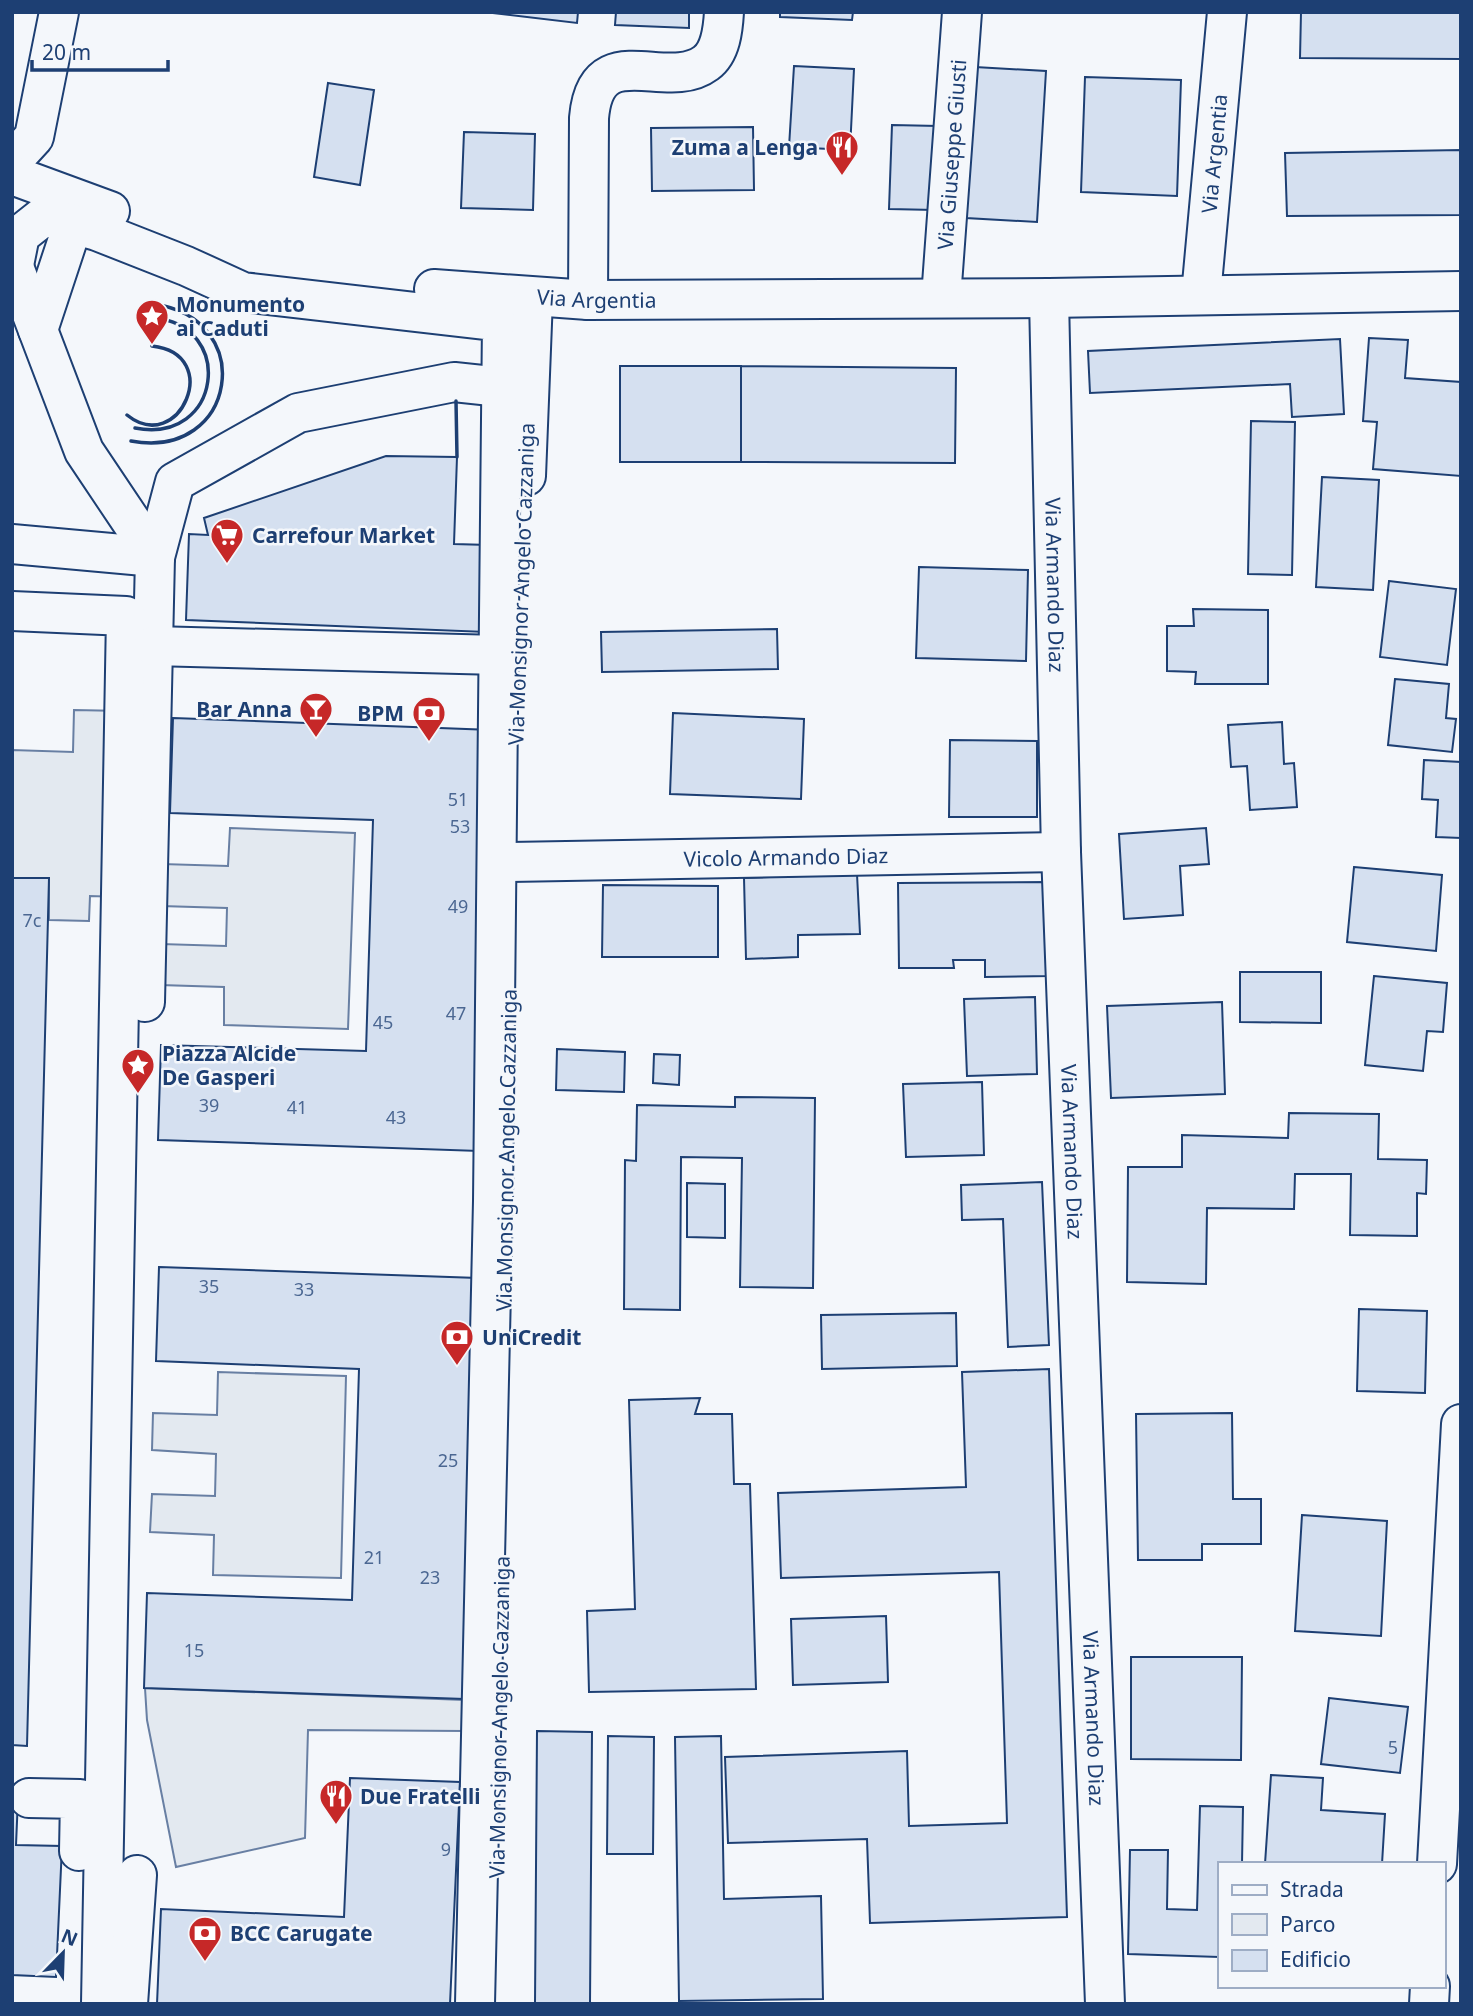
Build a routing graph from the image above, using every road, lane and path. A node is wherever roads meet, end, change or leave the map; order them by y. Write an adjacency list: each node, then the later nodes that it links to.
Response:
1 (59, 12): 5 (street)
2 (724, 12): 14 (street)
3 (962, 12): 12 (street, Via Giuseppe Giusti)
4 (1227, 12): 10 (street, Via Argentia)
5 (12, 161)
6 (12, 175): 11 (street, Via Argentia)
7 (74, 224): 8 (street); 15 (street); 16 (street)
8 (13, 271): 15 (street)
9 (1461, 291): 10 (street, Via Argentia)
10 (1201, 295): 13 (street, Via Argentia)
11 (533, 298): 14 (street, Via Argentia); 23 (street, Via Monsignor Angelo Cazzaniga)
12 (941, 298): 13 (street, Via Argentia); 14 (street, Via Argentia)
13 (1049, 298): 22 (street, Via Armando Diaz)
14 (589, 300)
15 (38, 330): 18 (street)
16 (501, 387): 18 (street); 21 (street)
17 (12, 544): 18 (street)
18 (155, 557): 20 (street)
19 (12, 611): 30 (street)
20 (153, 646): 21 (street); 25 (street)
21 (499, 656): 32 (street)
22 (1061, 852): 23 (street, Vicolo Armando Diaz); 34 (street, Via Armando Diaz)
23 (510, 862): 33 (street, Via Monsignor Angelo Cazzaniga)
24 (1461, 1424): 27 (street)
25 (127, 1767)
26 (29, 1798): 29 (street)
27 (1437, 1862)
28 (137, 1875): 31 (street)
29 (77, 2004)
30 (101, 2004)
31 (128, 2004)
32 (475, 2004)
33 (495, 2004)
34 (1105, 2004)

